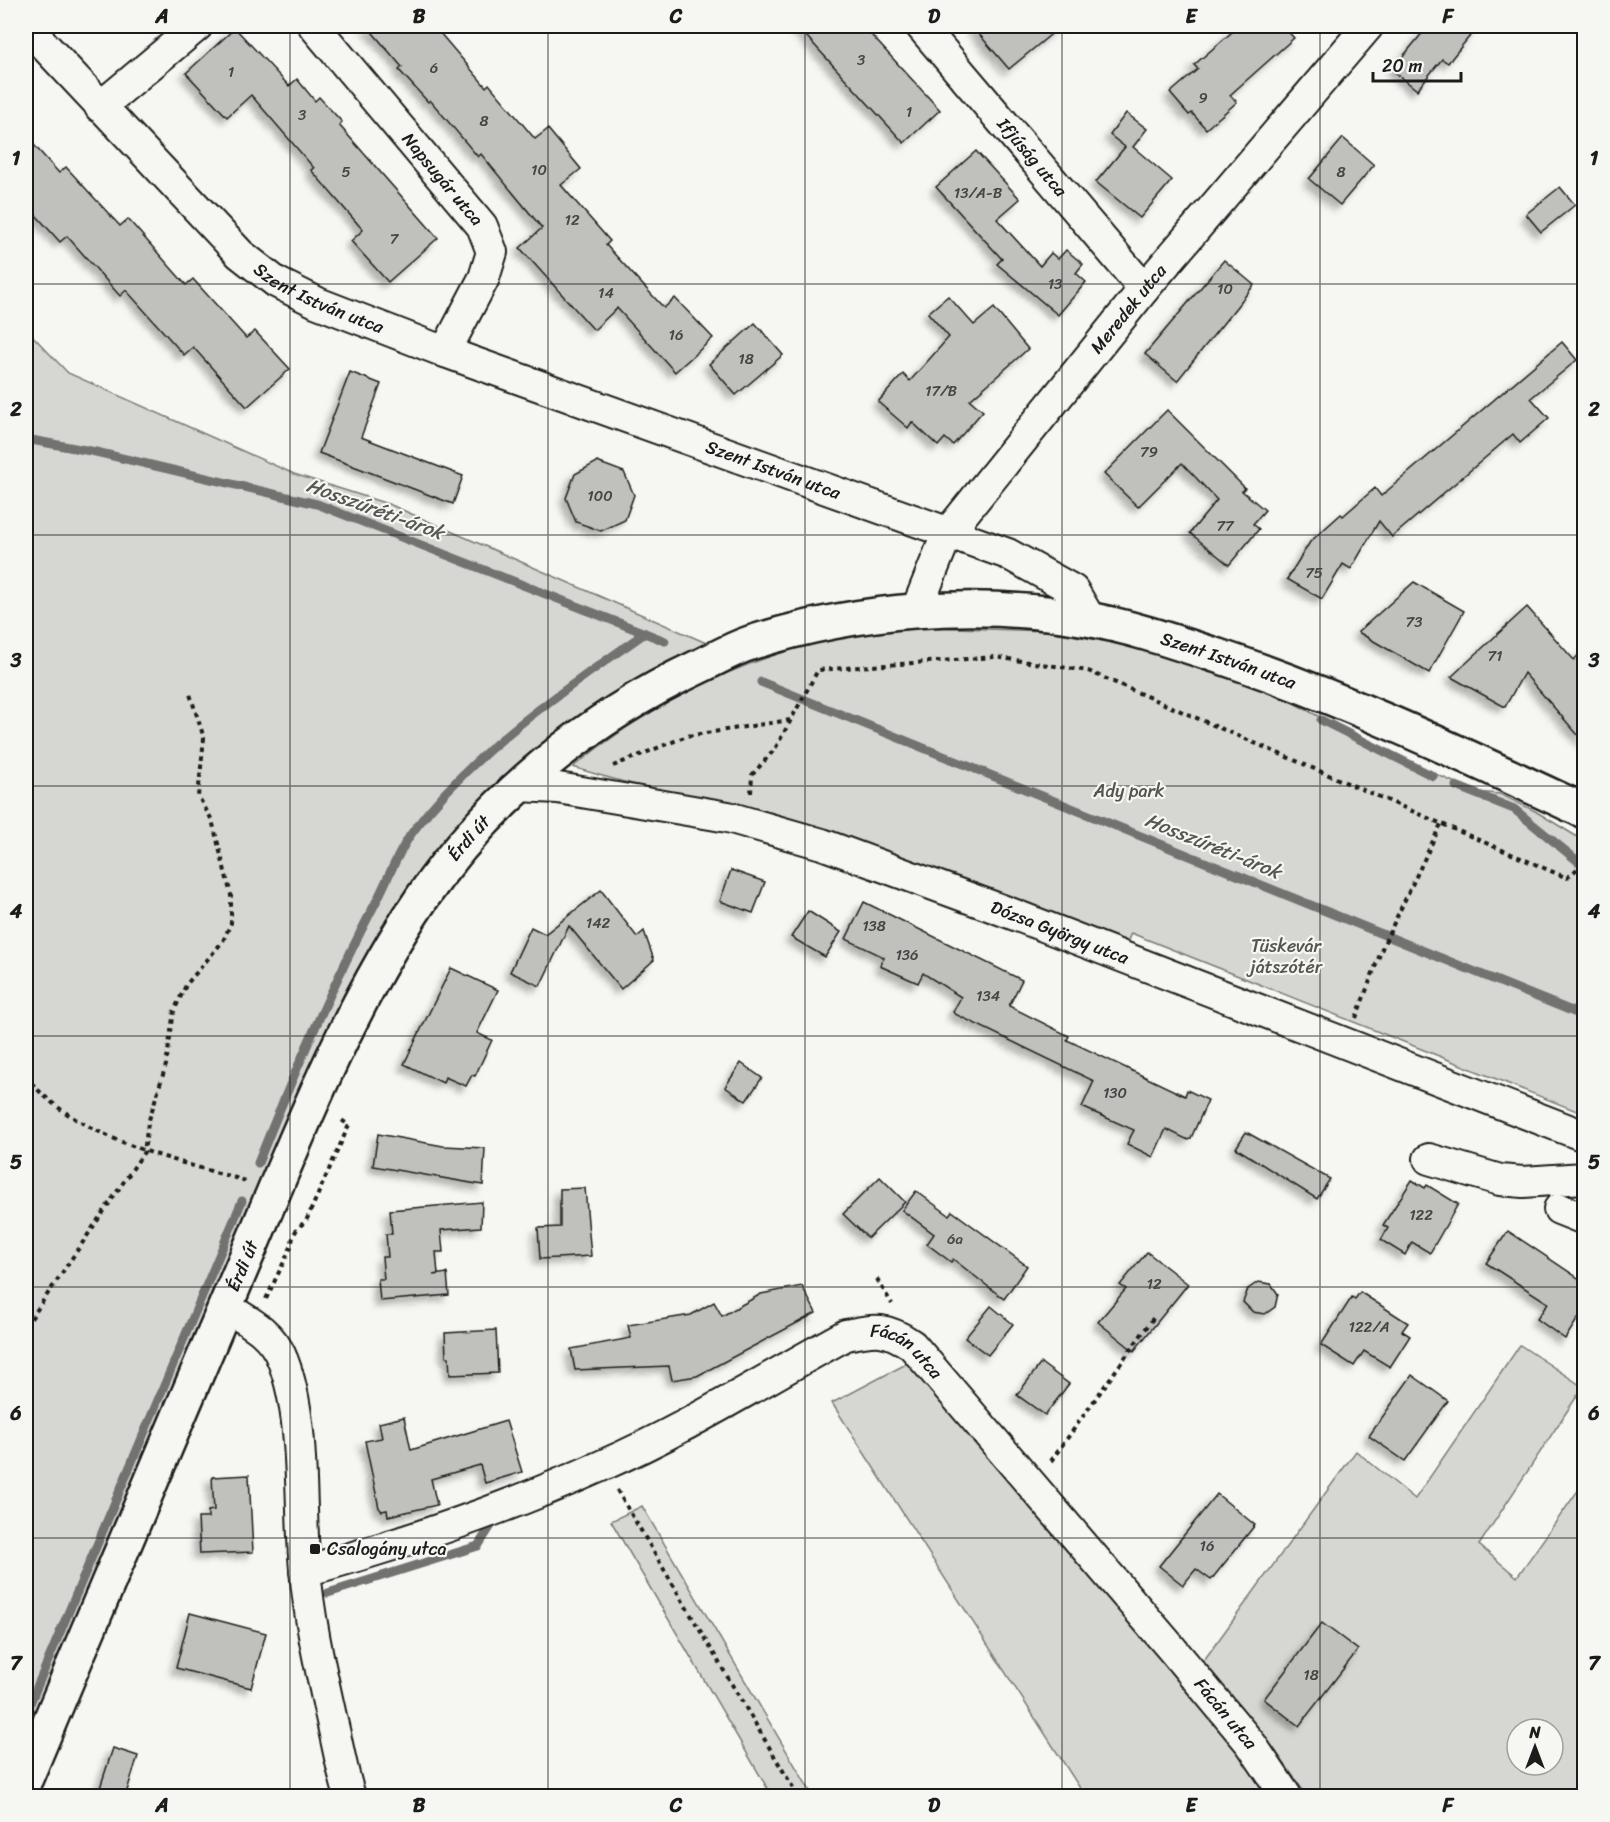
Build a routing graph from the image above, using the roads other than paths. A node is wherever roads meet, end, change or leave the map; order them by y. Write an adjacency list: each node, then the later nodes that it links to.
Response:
1 (26, 26): 6 (street, Szent István utca)
2 (197, 26): 6 (street)
3 (314, 26): 8 (street, Napsugár utca)
4 (921, 26): 7 (street, Ifjúság utca)
5 (1368, 26): 7 (street, Meredek utca)
6 (100, 107): 8 (street, Szent István utca)
7 (1144, 289): 9 (street, Meredek utca)
8 (445, 352): 9 (street, Szent István utca)
9 (947, 534): 10 (street, Meredek utca); 11 (street, Szent István utca)
10 (916, 611): 11 (main road, Érdi út); 12 (main road, Érdi út)
11 (1090, 619): 13 (main road, Szent István utca)
12 (520, 786): 14 (street, Dózsa György utca); 17 (main road, Érdi út)
13 (1584, 811)
14 (1584, 1136)
15 (1429, 1159): 16 (street)
16 (1584, 1178)
17 (225, 1307): 18 (street); 19 (main road, Érdi út)
18 (305, 1571): 20 (street); 21 (street, Fácán utca)
19 (26, 1778)
20 (350, 1797)
21 (1286, 1797)

